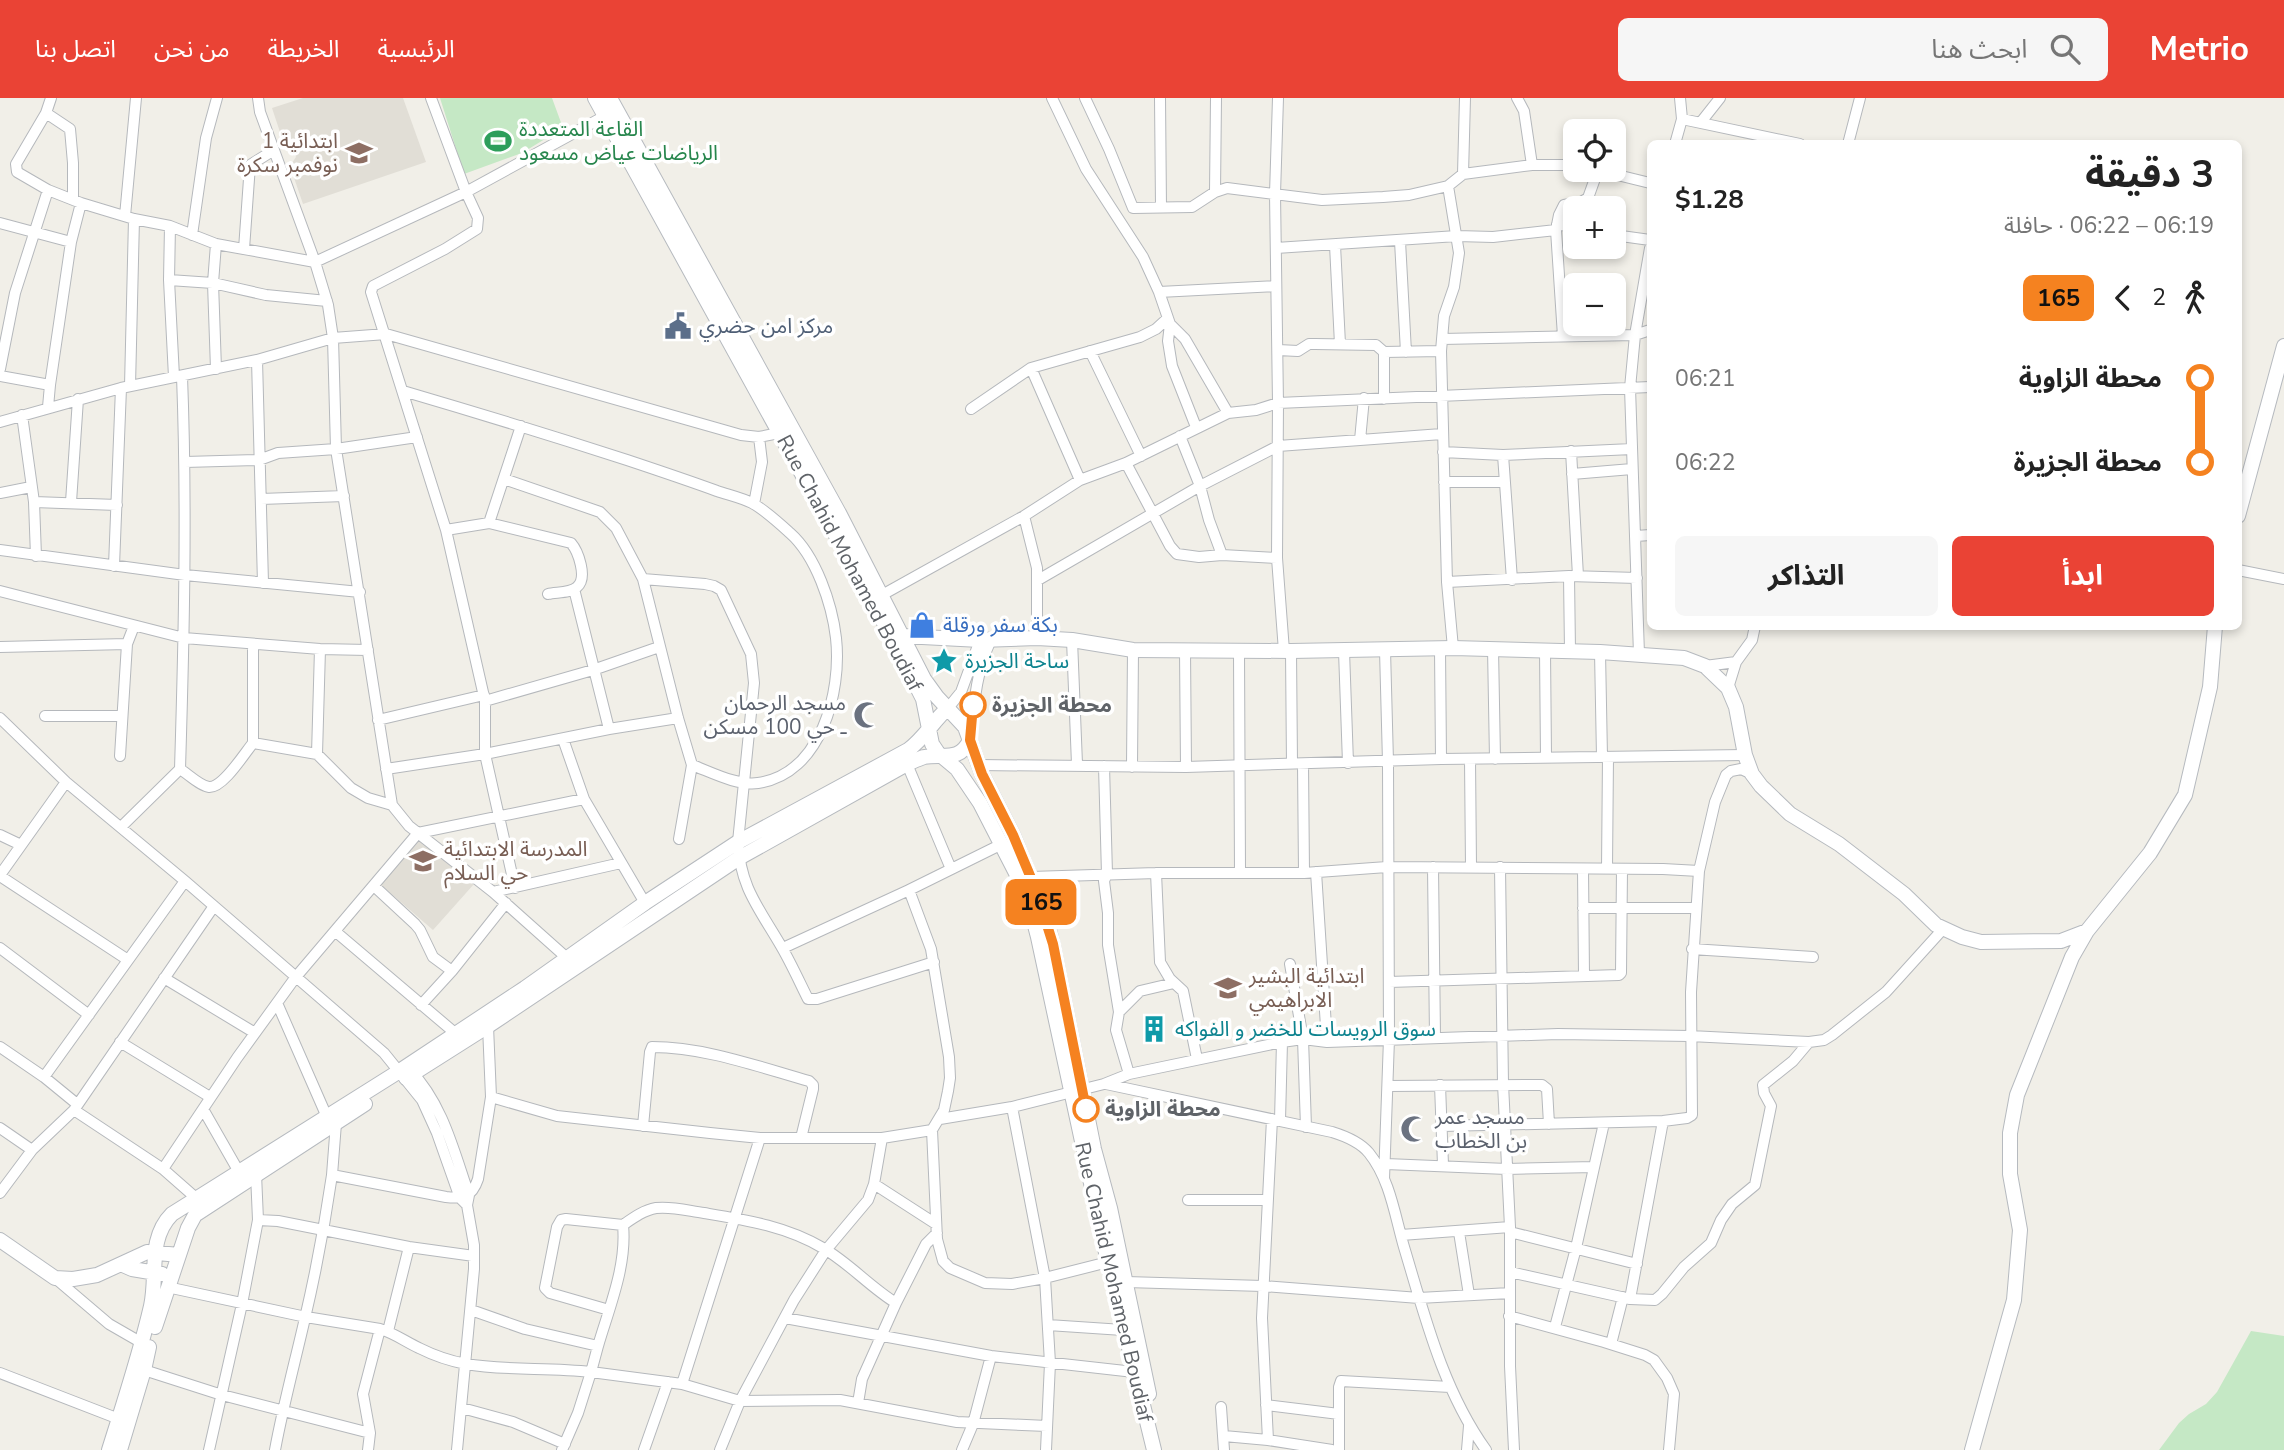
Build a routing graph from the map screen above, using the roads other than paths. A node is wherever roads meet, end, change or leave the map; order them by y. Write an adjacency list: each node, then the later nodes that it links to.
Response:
1 (51, 98): 20 (street)
2 (136, 98): 42 (street)
3 (217, 98): 49 (street)
4 (258, 98): 19 (street)
5 (266, 98): 19 (street)
6 (431, 98): 37 (street)
7 (595, 98): 21 (street, Rue Chahid Mohamed Boudiaf)
8 (610, 98): 160 (street, Rue Chahid Mohamed Boudiaf)
9 (1052, 98): 44 (street)
10 (1085, 98): 41 (street)
11 (1160, 98): 40 (street)
12 (1216, 98): 36 (street)
13 (1278, 98): 38 (street)
14 (1465, 98): 30 (street)
15 (1517, 98): 28 (street)
16 (1680, 98): 22 (street)
17 (1720, 98): 23 (street)
18 (1860, 98): 26 (street)
19 (260, 112): 27 (street)
20 (46, 113): 35 (street); 39 (street)
21 (605, 116): 37 (street); 103 (street, Rue Chahid Mohamed Boudiaf)
22 (1682, 118): 23 (street); 24 (street)
23 (1701, 122): 25 (street)
24 (1676, 140)
25 (1782, 140)
26 (1849, 140)
27 (274, 150): 58 (street); 59 (street)
28 (1532, 165): 29 (street); 30 (street)
29 (1563, 165)
30 (1463, 174): 34 (street)
31 (1626, 177): 33 (street)
32 (1593, 182): 46 (street)
33 (1647, 182)
34 (1448, 186): 38 (street); 50 (street)
35 (48, 190): 39 (street); 48 (street)
36 (1215, 191): 38 (street); 40 (street)
37 (466, 192): 59 (street); 68 (street)
38 (1275, 194): 57 (street)
39 (77, 201): 42 (street); 54 (street)
40 (1161, 207): 41 (street)
41 (1133, 208): 44 (street)
42 (130, 218): 45 (street); 87 (street)
43 (0, 223): 48 (street)
44 (1122, 224): 64 (street)
45 (170, 226): 49 (street); 61 (street)
46 (1557, 227): 47 (street); 50 (street); 71 (street)
47 (1563, 227)
48 (34, 232): 54 (street); 82 (street)
49 (192, 235): 55 (street)
50 (1457, 236): 53 (street); 74 (street)
51 (1626, 237): 52 (street)
52 (1647, 240)
53 (1400, 241): 56 (street); 79 (street)
54 (71, 242): 86 (street)
55 (216, 244): 58 (street); 62 (street)
56 (1335, 245): 57 (street); 73 (street)
57 (1276, 248): 63 (street)
58 (244, 249): 59 (street)
59 (315, 262): 65 (street)
60 (1647, 264): 70 (street)
61 (169, 280): 62 (street); 85 (street)
62 (213, 283): 65 (street); 83 (street)
63 (1276, 286): 64 (street); 76 (street)
64 (1159, 292): 66 (street)
65 (327, 301): 72 (street)
66 (1169, 321): 77 (street); 98 (street); 102 (street)
67 (1647, 331): 70 (street)
68 (386, 334): 72 (street); 90 (street); 107 (street)
69 (1626, 335): 70 (street)
70 (1634, 335): 88 (street)
71 (1563, 336): 74 (street)
72 (333, 338): 80 (street); 110 (street)
73 (1340, 344): 76 (street); 78 (street)
74 (1441, 345): 79 (street); 91 (street)
75 (2284, 346): 130 (street)
76 (1278, 350): 95 (street)
77 (1090, 351): 81 (street); 115 (street)
78 (1384, 352): 79 (street); 93 (street)
79 (1406, 352)
80 (257, 360): 83 (street); 116 (street)
81 (1031, 368): 97 (street); 122 (street)
82 (0, 369)
83 (216, 369): 85 (street)
84 (0, 376): 86 (street)
85 (178, 377): 87 (street); 117 (street)
86 (50, 384): 96 (street)
87 (125, 387): 94 (street); 134 (street)
88 (1630, 387): 89 (street); 91 (street); 111 (street)
89 (1647, 387)
90 (403, 391): 101 (street); 106 (street)
91 (1441, 395): 93 (street); 104 (street)
92 (1364, 398): 93 (street); 95 (street); 108 (street)
93 (1384, 398)
94 (78, 399): 96 (street); 132 (street)
95 (1278, 404): 98 (street); 109 (street)
96 (48, 407): 99 (street)
97 (971, 409)
98 (1227, 413): 102 (street)
99 (22, 415): 100 (street); 126 (street)
100 (0, 422)
101 (521, 426): 121 (street); 133 (street)
102 (1196, 427): 105 (street)
103 (779, 433): 107 (street); 198 (street, Rue Chahid Mohamed Boudiaf)
104 (1442, 434): 108 (street); 113 (street)
105 (1180, 436): 115 (street); 125 (street)
106 (417, 437): 110 (street); 138 (street)
107 (759, 437): 133 (street)
108 (1360, 440): 109 (street)
109 (1278, 446): 125 (street); 144 (street)
110 (336, 449): 116 (street); 128 (street)
111 (1632, 449): 112 (street); 119 (street)
112 (1571, 451): 114 (street); 120 (street)
113 (1443, 452): 114 (street); 123 (street)
114 (1503, 455): 124 (street)
115 (1141, 456): 118 (street)
116 (259, 460): 117 (street); 129 (street)
117 (185, 462): 147 (street)
118 (1126, 463): 122 (street); 135 (street)
119 (1632, 469): 120 (street); 140 (street)
120 (1572, 474): 148 (street)
121 (504, 479): 137 (street); 150 (street)
122 (1080, 480): 136 (street)
123 (1444, 482): 124 (street); 154 (street)
124 (1504, 482): 153 (street)
125 (1200, 486): 135 (street); 143 (street)
126 (31, 487): 127 (street); 131 (street)
127 (0, 493)
128 (344, 496): 129 (street); 158 (street)
129 (261, 499): 155 (street)
130 (2242, 501)
131 (34, 502): 132 (street); 142 (street)
132 (71, 502): 134 (street)
133 (754, 504): 229 (street)
134 (117, 505): 145 (street)
135 (1154, 514): 143 (street); 152 (street)
136 (1024, 516): 152 (street); 160 (street)
137 (489, 523): 138 (street); 156 (street)
138 (446, 530): 191 (street)
139 (1647, 535): 140 (street)
140 (1636, 536): 149 (street)
141 (0, 550): 142 (street)
142 (36, 555): 145 (street)
143 (1222, 555): 144 (street)
144 (1277, 558): 182 (street)
145 (114, 566): 147 (street)
146 (2242, 571): 151 (street)
147 (184, 575): 155 (street); 165 (street)
148 (1573, 576): 149 (street); 153 (street); 184 (street)
149 (1637, 578): 186 (street)
150 (643, 579): 172 (street); 229 (street)
151 (2284, 579)
152 (1038, 580): 166 (street)
153 (1512, 580): 154 (street)
154 (1447, 582): 173 (street)
155 (263, 583): 158 (street)
156 (574, 589): 159 (street); 189 (street)
157 (0, 590): 161 (street)
158 (360, 592): 176 (street)
159 (548, 594)
160 (882, 595): 164 (street, Rue Chahid Mohamed Boudiaf)
161 (134, 626): 165 (street); 169 (street)
162 (1754, 630): 187 (street)
163 (2215, 630): 269 (street)
164 (903, 636): 167 (street); 192 (street, Rue Chahid Mohamed Boudiaf)
165 (184, 638): 170 (street); 224 (street)
166 (1037, 638): 167 (street); 168 (street)
167 (985, 640): 192 (street); 201 (street)
168 (1072, 640): 177 (street); 216 (street)
169 (127, 644): 171 (street); 194 (street)
170 (253, 644): 175 (street); 202 (street)
171 (0, 647)
172 (659, 648): 189 (street); 196 (street)
173 (1446, 648): 174 (street); 181 (street); 210 (street)
174 (1493, 648): 183 (street); 212 (street)
175 (320, 649): 176 (street); 203 (street)
176 (368, 650): 197 (street)
177 (1133, 650): 178 (street); 222 (street)
178 (1185, 650): 179 (street); 223 (street)
179 (1240, 650): 182 (street); 220 (street)
180 (1344, 650): 181 (street); 182 (street); 214 (street)
181 (1385, 650): 213 (street)
182 (1288, 651): 217 (street)
183 (1545, 651): 184 (street); 208 (street)
184 (1570, 651): 185 (street)
185 (1600, 652): 186 (street); 209 (street)
186 (1639, 654): 188 (street)
187 (1736, 662): 188 (street); 190 (street)
188 (1705, 666): 190 (street)
189 (593, 670): 191 (street); 199 (street)
190 (1728, 688): 205 (street)
191 (484, 698): 197 (street); 204 (street)
192 (948, 708): 198 (street); 201 (street, Rue Chahid Mohamed Boudiaf)
193 (45, 716): 194 (street)
194 (122, 716): 207 (street)
195 (0, 718): 228 (street)
196 (678, 718): 199 (street); 218 (street)
197 (378, 720): 225 (street)
198 (929, 728): 206 (street, Rue Chahid Mohamed Boudiaf); 226 (street)
199 (609, 729): 200 (street)
200 (563, 739): 204 (street); 230 (street)
201 (970, 740): 206 (street); 219 (street, Rue Chahid Mohamed Boudiaf)
202 (253, 743): 203 (street); 224 (street)
203 (317, 754): 231 (street)
204 (485, 754): 225 (street); 232 (street)
205 (1745, 755): 209 (street); 227 (street)
206 (942, 756): 215 (street); 238 (street, Rue Chahid Mohamed Boudiaf)
207 (120, 757)
208 (1546, 757): 209 (street); 212 (street)
209 (1605, 757): 247 (street)
210 (1441, 759): 211 (street); 213 (street)
211 (1470, 759): 212 (street); 244 (street)
212 (1495, 759)
213 (1388, 762): 214 (street); 242 (street)
214 (1348, 763): 217 (street)
215 (907, 764): 226 (street); 249 (street)
216 (1077, 764): 219 (street); 221 (street)
217 (1298, 764): 220 (street); 251 (street)
218 (692, 765): 229 (street); 236 (street)
219 (979, 765): 257 (street, Rue Chahid Mohamed Boudiaf)
220 (1240, 765): 223 (street); 253 (street)
221 (1104, 766): 222 (street); 254 (street)
222 (1132, 767): 223 (street)
223 (1186, 767)
224 (180, 769): 233 (street)
225 (386, 769): 231 (street)
226 (878, 773): 237 (street); 240 (street)
227 (1752, 774): 250 (street); 268 (street)
228 (66, 782): 233 (street); 239 (street)
229 (745, 784): 237 (street)
230 (584, 799): 232 (street); 241 (street)
231 (392, 805): 234 (street)
232 (498, 816): 234 (street); 259 (street)
233 (121, 827): 256 (street)
234 (418, 834): 258 (street); 261 (street)
235 (0, 835): 239 (street)
236 (679, 839)
237 (738, 842): 240 (street); 263 (street)
238 (1002, 844): 249 (street); 257 (street, Rue Chahid Mohamed Boudiaf)
239 (21, 845): 255 (street)
240 (739, 858): 273 (street); 289 (street)
241 (621, 863): 259 (street); 263 (street)
242 (1387, 867): 243 (street); 251 (street); 287 (street)
243 (1433, 867): 244 (street); 286 (street)
244 (1471, 867): 245 (street)
245 (1500, 867): 246 (street); 285 (street)
246 (1583, 869): 247 (street); 265 (street)
247 (1607, 869): 248 (street)
248 (1622, 869): 250 (street); 266 (street)
249 (951, 870): 260 (street)
250 (1699, 871): 267 (street)
251 (1310, 872): 253 (street); 304 (street)
252 (1156, 873): 253 (street); 254 (street); 288 (street)
253 (1240, 873)
254 (1107, 874): 257 (street); 292 (street)
255 (0, 876): 278 (street)
256 (185, 881): 264 (street); 278 (street)
257 (1029, 882): 315 (street, Rue Chahid Mohamed Boudiaf)
258 (374, 886): 270 (street); 281 (street)
259 (515, 888): 261 (street)
260 (909, 890): 273 (street); 279 (street)
261 (494, 892): 262 (street)
262 (506, 903): 277 (street); 281 (street)
263 (645, 903): 277 (street)
264 (214, 906): 283 (street); 284 (street)
265 (1583, 908): 266 (street); 282 (street)
266 (1621, 908): 267 (street); 282 (street)
267 (1695, 908): 274 (street)
268 (1944, 929): 271 (street); 305 (street)
269 (2087, 931): 271 (street); 276 (street)
270 (336, 932): 284 (street); 291 (street)
271 (2061, 941): 276 (street)
272 (0, 948): 293 (street)
273 (783, 948): 279 (street)
274 (1692, 949): 275 (street); 298 (street)
275 (1813, 957)
276 (2071, 957): 443 (street)
277 (567, 958): 289 (street)
278 (128, 961): 293 (street)
279 (934, 962): 321 (street)
280 (1290, 964): 300 (street)
281 (452, 971): 291 (street)
282 (1584, 976): 285 (street)
283 (164, 978): 295 (street); 302 (street)
284 (295, 978): 290 (street); 308 (street)
285 (1502, 978): 286 (street); 297 (street)
286 (1434, 980): 287 (street); 299 (street)
287 (1389, 982): 301 (street)
288 (1174, 983): 292 (street); 307 (street)
289 (529, 992): 294 (street); 296 (street)
290 (277, 1003): 295 (street); 323 (street)
291 (421, 1005): 296 (street)
292 (1119, 1012): 309 (street)
293 (89, 1015): 310 (street)
294 (488, 1026): 308 (street); 317 (street)
295 (255, 1033): 316 (street)
296 (455, 1034): 308 (street)
297 (1502, 1036): 298 (street); 299 (street); 312 (street)
298 (1690, 1036): 305 (street); 324 (street)
299 (1435, 1037): 301 (street)
300 (1303, 1039): 303 (street); 304 (street); 330 (street)
301 (1389, 1039): 304 (street); 314 (street)
302 (120, 1042): 316 (street); 318 (street)
303 (1282, 1042): 307 (street); 322 (street)
304 (1327, 1042)
305 (1808, 1042): 381 (street)
306 (0, 1047): 310 (street)
307 (1197, 1059): 309 (street)
308 (403, 1070): 323 (street); 349 (street)
309 (1129, 1074): 311 (street)
310 (44, 1077): 318 (street)
311 (1104, 1084): 315 (street); 322 (street)
312 (1503, 1084): 313 (street); 326 (street); 327 (street)
313 (1440, 1085): 314 (street); 329 (street)
314 (1388, 1086): 337 (street)
315 (1076, 1091): 319 (street); 367 (street, Rue Chahid Mohamed Boudiaf); 375 (street, Rue Chahid Mohamed Boudiaf)
316 (210, 1097): 320 (street)
317 (491, 1097): 328 (street); 349 (street)
318 (76, 1107): 336 (street); 340 (street)
319 (1012, 1107): 321 (street); 373 (street)
320 (203, 1109): 340 (street); 342 (street)
321 (940, 1119): 332 (street)
322 (1276, 1119): 330 (street); 351 (street)
323 (332, 1120): 342 (street); 343 (street); 344 (street)
324 (1663, 1121): 325 (street); 368 (street)
325 (1604, 1123): 326 (street); 339 (street)
326 (1549, 1124): 327 (street)
327 (1505, 1125): 329 (street); 341 (street)
328 (643, 1126): 333 (street); 334 (street)
329 (1442, 1126): 338 (street)
330 (1306, 1127): 345 (street)
331 (0, 1128): 336 (street)
332 (932, 1130): 335 (street); 355 (street)
333 (760, 1138): 334 (street); 352 (street)
334 (801, 1138): 335 (street)
335 (882, 1138): 346 (street)
336 (32, 1150): 347 (street)
337 (1386, 1164): 338 (street); 345 (street)
338 (1443, 1166): 341 (street)
339 (1594, 1167): 341 (street); 362 (street)
340 (163, 1169): 348 (street)
341 (1507, 1169): 357 (street)
342 (239, 1172): 348 (street)
343 (256, 1174): 353 (street); 365 (street)
344 (332, 1175): 349 (street); 356 (street)
345 (1384, 1179): 359 (street)
346 (874, 1184): 355 (street); 363 (street)
347 (0, 1193)
348 (196, 1198): 364 (street)
349 (465, 1199): 366 (street)
350 (1188, 1200): 351 (street)
351 (1267, 1200): 377 (street)
352 (736, 1219): 354 (street); 363 (street); 405 (street)
353 (258, 1220): 356 (street); 383 (street)
354 (623, 1225): 385 (street); 385 (street)
355 (936, 1228): 373 (street); 382 (street)
356 (324, 1229): 361 (street); 387 (street)
357 (1510, 1230): 358 (street); 362 (street); 370 (street)
358 (1459, 1232): 359 (street); 379 (street)
359 (1401, 1236): 380 (street)
360 (0, 1240): 372 (street)
361 (409, 1247): 366 (street); 391 (street)
362 (1576, 1248): 368 (street); 376 (street)
363 (826, 1250): 382 (street); 388 (street)
364 (155, 1252): 365 (street); 369 (street); 371 (street)
365 (179, 1255): 374 (street)
366 (474, 1256): 384 (street)
367 (1108, 1262): 373 (street); 392 (street, Rue Chahid Mohamed Boudiaf)
368 (1637, 1264): 381 (street)
369 (122, 1265): 371 (street); 372 (street)
370 (1510, 1272): 376 (street); 378 (street)
371 (153, 1273): 374 (street); 394 (street)
372 (55, 1278): 394 (street)
373 (1045, 1278): 389 (street)
374 (169, 1281): 383 (street); 400 (street)
375 (1126, 1282): 377 (street); 435 (street, Rue Chahid Mohamed Boudiaf)
376 (1566, 1283): 381 (street); 390 (street)
377 (1263, 1286): 380 (street); 410 (street)
378 (1510, 1293): 379 (street); 386 (street)
379 (1469, 1295): 380 (street)
380 (1419, 1298): 406 (street)
381 (1627, 1298): 395 (street)
382 (896, 1303): 393 (street)
383 (242, 1304): 387 (street); 407 (street)
384 (471, 1310): 396 (street); 399 (street)
385 (609, 1310): 396 (street)
386 (1509, 1316): 390 (street); 441 (street)
387 (306, 1317): 391 (street); 413 (street)
388 (785, 1318): 393 (street); 408 (street)
389 (1048, 1325): 392 (street); 398 (street)
390 (1555, 1327): 395 (street)
391 (384, 1330): 399 (street); 419 (street)
392 (1123, 1330): 403 (street, Rue Chahid Mohamed Boudiaf)
393 (880, 1335): 397 (street); 409 (street)
394 (142, 1343): 415 (street)
395 (1611, 1344): 442 (street)
396 (598, 1346): 401 (street)
397 (991, 1356): 398 (street); 416 (street)
398 (1050, 1363): 403 (street); 417 (street)
399 (465, 1364): 401 (street); 412 (street)
400 (144, 1370): 407 (street); 425 (street)
401 (591, 1372): 404 (street); 422 (street)
402 (0, 1373): 415 (street)
403 (1134, 1373): 434 (street, Rue Chahid Mohamed Boudiaf)
404 (668, 1382): 405 (street); 430 (street)
405 (682, 1384): 408 (street)
406 (1450, 1387): 414 (street); 418 (street)
407 (222, 1395): 413 (street); 426 (street)
408 (740, 1401): 409 (street); 431 (street)
409 (858, 1403): 416 (street)
410 (1266, 1405): 414 (street); 421 (street)
411 (1221, 1407): 420 (street)
412 (463, 1408): 422 (street); 429 (street)
413 (282, 1411): 419 (street); 427 (street)
414 (1339, 1414): 438 (street)
415 (119, 1419): 424 (street)
416 (973, 1424): 417 (street); 432 (street)
417 (1047, 1426): 433 (street)
418 (1469, 1426): 439 (street); 440 (street)
419 (370, 1433): 428 (street)
420 (1224, 1436): 421 (street); 436 (street)
421 (1268, 1440): 423 (street)
422 (564, 1447)
423 (1293, 1447): 437 (street)
424 (109, 1450)
425 (120, 1450)
426 (209, 1450)
427 (275, 1450)
428 (368, 1450)
429 (457, 1450)
430 (643, 1450)
431 (720, 1450)
432 (962, 1450)
433 (1046, 1450)
434 (1154, 1450)
435 (1164, 1450)
436 (1224, 1450)
437 (1332, 1450)
438 (1339, 1450)
439 (1467, 1450)
440 (1486, 1450)
441 (1514, 1450)
442 (1669, 1450)
443 (1972, 1450)

